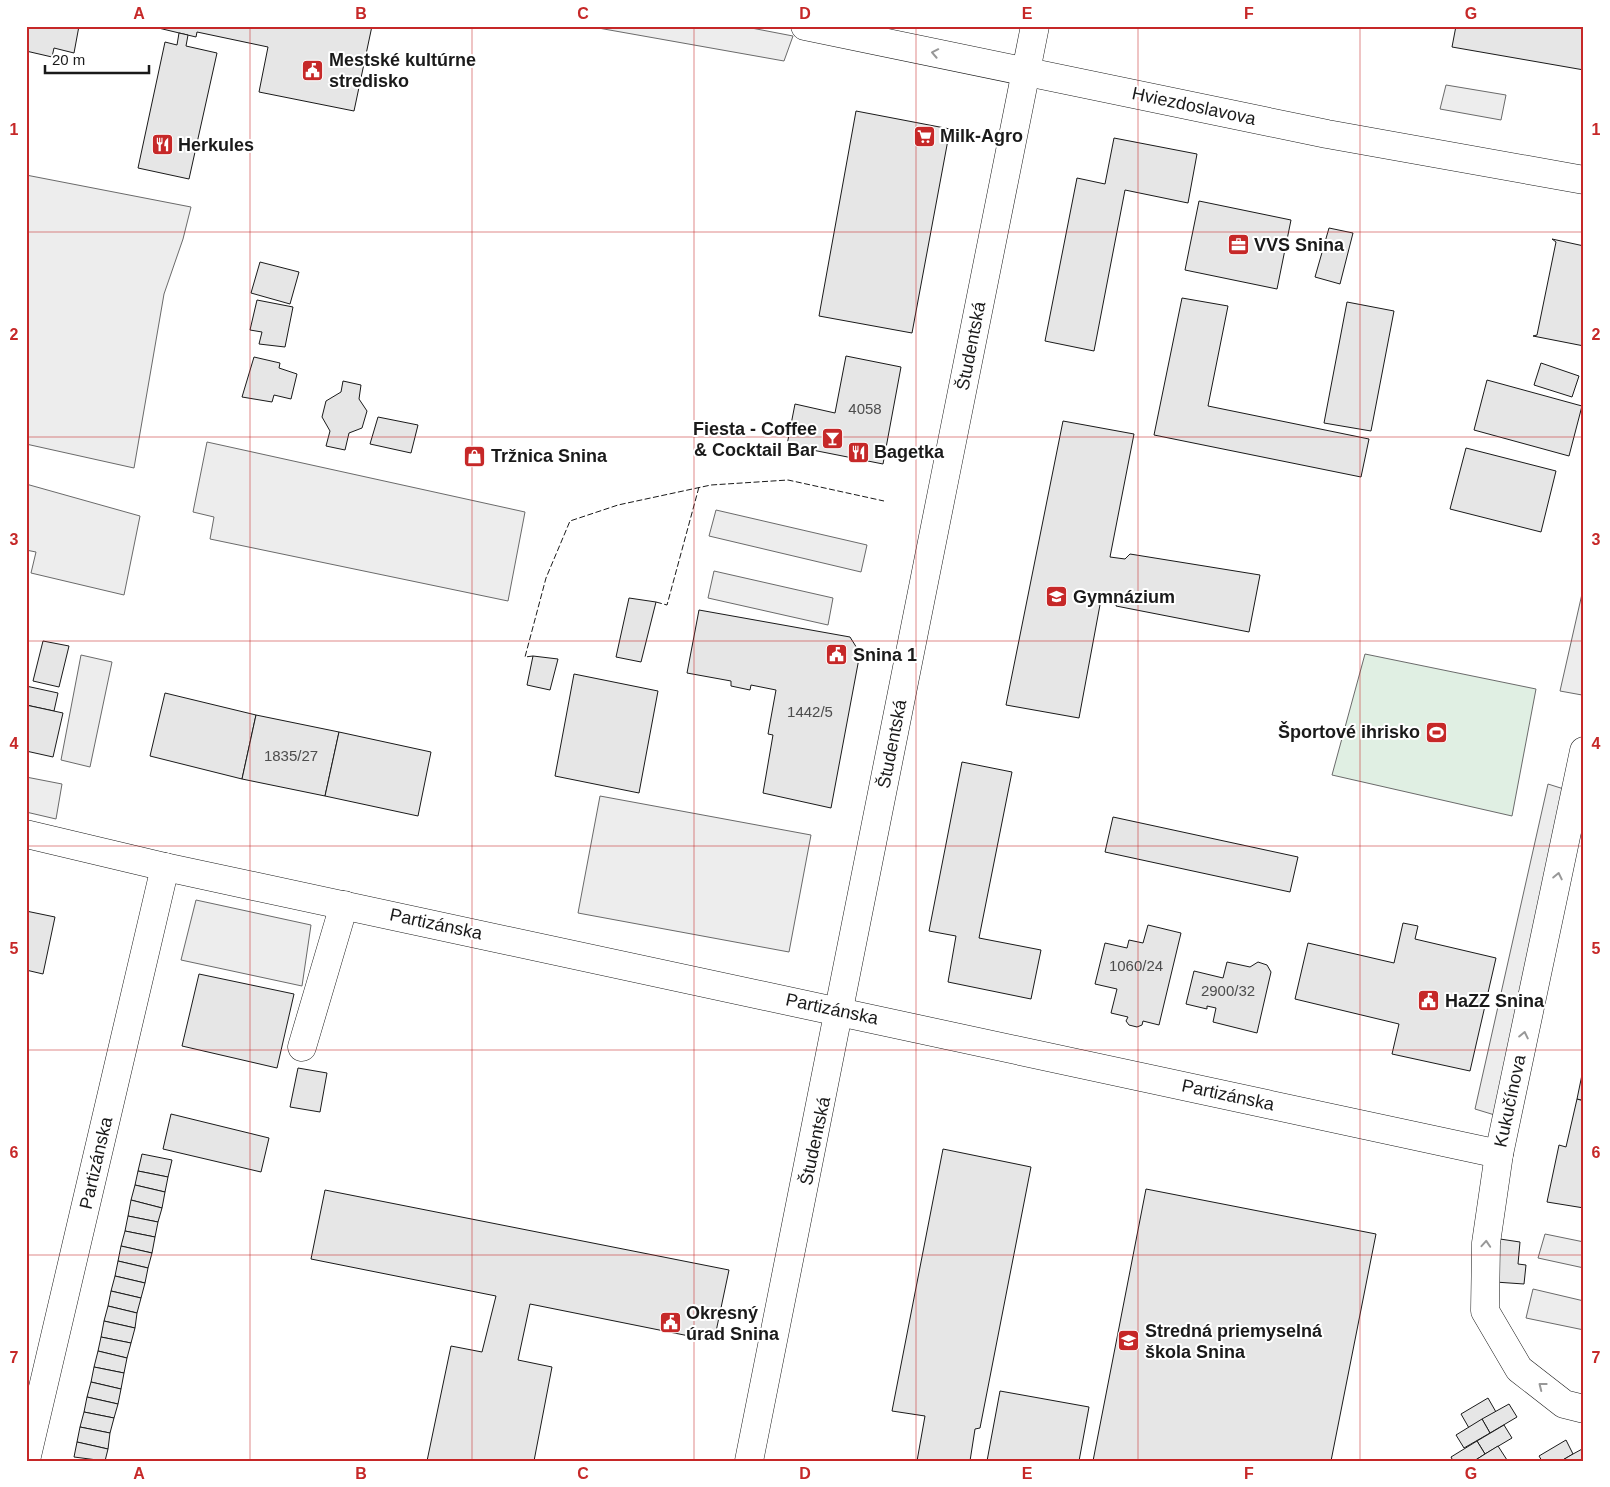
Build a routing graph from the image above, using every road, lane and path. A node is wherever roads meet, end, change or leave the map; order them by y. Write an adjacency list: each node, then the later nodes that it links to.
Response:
1 (805, 26): 3 (street, Hviezdoslavova, one-way to 1)
2 (1035, 26): 3 (street, Študentská)
3 (1026, 71): 4 (street, Hviezdoslavova); 9 (street, Študentská)
4 (1584, 180)
5 (1584, 751): 11 (street, Kukučínova, one-way to 5)
6 (26, 834): 7 (street, Partizánska)
7 (165, 867): 8 (street, Partizánska); 13 (street, Partizánska)
8 (344, 905): 9 (street, Partizánska); 10 (street)
9 (841, 1011): 11 (street, Partizánska); 14 (street, Študentská)
10 (302, 1046)
11 (1499, 1154): 12 (street, Kukučínova, one-way to 11)
12 (1584, 1409)
13 (26, 1460)
14 (749, 1461)

